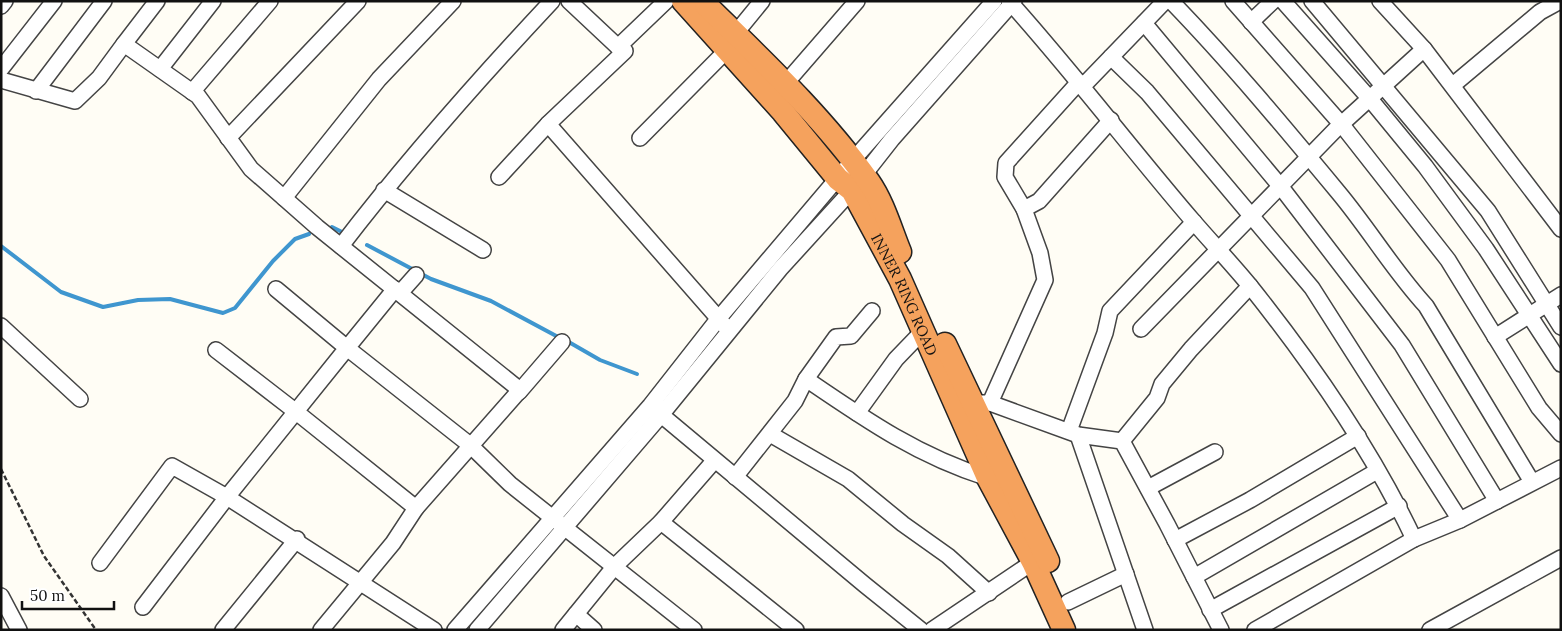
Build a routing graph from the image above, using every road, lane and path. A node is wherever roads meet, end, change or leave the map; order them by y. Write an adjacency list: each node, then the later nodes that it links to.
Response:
1 (5, 1): 26 (street)
2 (54, 1): 34 (street)
3 (104, 1): 41 (street)
4 (157, 1): 30 (street)
5 (213, 1): 35 (street)
6 (270, 1): 42 (street)
7 (358, 1): 47 (street)
8 (453, 1): 54 (street)
9 (552, 1): 53 (street)
10 (569, 1): 31 (street)
11 (666, 1): 31 (street)
12 (683, 1): 29 (highway, INNER RING ROAD)
13 (703, 1): 29 (highway, INNER RING ROAD)
14 (762, 1): 29 (street)
15 (857, 1): 37 (street)
16 (994, 1): 50 (street)
17 (1165, 1): 28 (street)
18 (1171, 1): 49 (street)
19 (1232, 1): 27 (street)
20 (1273, 1): 27 (street)
21 (1283, 1): 43 (street)
22 (1312, 1): 40 (street)
23 (1380, 1): 32 (street)
24 (1011, 2): 38 (street); 50 (street)
25 (1559, 5): 39 (street)
26 (1, 6)
27 (1251, 22): 46 (street)
28 (1144, 23): 33 (street); 52 (street)
29 (731, 42): 37 (highway, INNER RING ROAD); 48 (street); 50 (highway, INNER RING ROAD)
30 (124, 44): 35 (street); 41 (street)
31 (618, 46): 45 (street)
32 (1424, 49): 39 (street); 40 (street)
33 (1111, 57): 38 (street); 56 (street)
34 (1, 69)
35 (160, 69): 42 (street)
36 (1, 80): 41 (street)
37 (785, 84): 50 (highway, INNER RING ROAD)
38 (1081, 84): 44 (street); 55 (street)
39 (1453, 85): 58 (street)
40 (1383, 87): 43 (street); 67 (street)
41 (36, 91)
42 (192, 92): 47 (street)
43 (1370, 99): 46 (street); 69 (street)
44 (1111, 120): 55 (street); 57 (street)
45 (548, 124): 51 (street); 70 (street)
46 (1342, 124): 49 (street); 76 (street)
47 (228, 138): 54 (street)
48 (640, 138)
49 (1308, 159): 52 (street); 101 (street)
50 (852, 176): 70 (street); 74 (highway, INNER RING ROAD); 75 (street); 84 (highway, INNER RING ROAD)
51 (499, 177)
52 (1281, 187): 56 (street); 104 (street)
53 (384, 190): 59 (street); 61 (street)
54 (284, 198): 59 (street)
55 (1024, 209): 84 (street)
56 (1252, 216): 60 (street); 107 (street)
57 (1194, 222): 60 (street); 88 (street)
58 (1561, 229)
59 (341, 246): 65 (street)
60 (1219, 249): 63 (street); 73 (street)
61 (483, 250)
62 (416, 275): 65 (street)
63 (1250, 286): 91 (street); 92 (street)
64 (276, 289): 78 (street)
65 (397, 291): 78 (street); 82 (street)
66 (1561, 295): 67 (street)
67 (1546, 304): 69 (street); 72 (street)
68 (872, 311): 81 (street)
69 (1528, 316): 76 (street); 80 (street)
70 (719, 318): 75 (street); 86 (street)
71 (1, 326): 83 (street)
72 (1561, 326)
73 (1141, 329)
74 (923, 331): 87 (street); 100 (highway, INNER RING ROAD)
75 (729, 333): 86 (street)
76 (1495, 337): 90 (street)
77 (562, 342): 82 (street)
78 (347, 348): 85 (street); 93 (street)
79 (216, 350): 85 (street)
80 (1561, 364)
81 (806, 379): 87 (street); 89 (street)
82 (519, 392): 93 (street)
83 (80, 399)
84 (982, 403): 88 (street); 122 (highway, INNER RING ROAD)
85 (295, 410): 103 (street); 106 (street)
86 (655, 410): 95 (street); 109 (street)
87 (857, 413): 100 (street)
88 (1074, 433): 92 (street); 117 (street)
89 (770, 434): 99 (street); 120 (street)
90 (1561, 434)
91 (1358, 436): 98 (street); 111 (street)
92 (1122, 441): 102 (street)
93 (470, 445): 106 (street); 109 (street)
94 (1215, 452): 102 (street)
95 (714, 461): 99 (street); 108 (street)
96 (1561, 468): 101 (street)
97 (1, 469): 128 (path)
98 (1377, 471): 105 (street); 118 (street)
99 (736, 478): 138 (street)
100 (988, 478): 114 (highway, INNER RING ROAD)
101 (1532, 482): 104 (street)
102 (1148, 488): 111 (street)
103 (228, 497): 110 (street); 115 (street); 123 (street)
104 (1497, 501): 107 (street)
105 (1398, 506): 112 (street); 124 (street)
106 (416, 508): 119 (street)
107 (1460, 520): 112 (street)
108 (661, 522): 116 (street); 137 (street)
109 (559, 523): 116 (street); 132 (street); 133 (street)
110 (297, 539): 119 (street); 129 (street)
111 (1175, 540): 118 (street)
112 (1414, 540): 142 (street)
113 (1561, 558): 143 (street)
114 (1033, 562): 120 (street); 126 (highway, INNER RING ROAD)
115 (100, 563)
116 (615, 566): 125 (street); 136 (street)
117 (1126, 574): 122 (street); 140 (street)
118 (1194, 577): 124 (street)
119 (359, 584): 130 (street); 131 (street)
120 (989, 593): 139 (street)
121 (1, 596): 127 (street)
122 (1080, 596): 126 (highway, INNER RING ROAD)
123 (143, 608)
124 (1210, 610): 141 (street)
125 (576, 614): 134 (street); 135 (street)
126 (1066, 629)
127 (19, 630)
128 (96, 630)
129 (223, 630)
130 (322, 630)
131 (434, 630)
132 (455, 630)
133 (477, 630)
134 (563, 630)
135 (594, 630)
136 (694, 630)
137 (796, 630)
138 (922, 630)
139 (932, 630)
140 (1145, 630)
141 (1221, 630)
142 (1255, 630)
143 (1430, 630)

